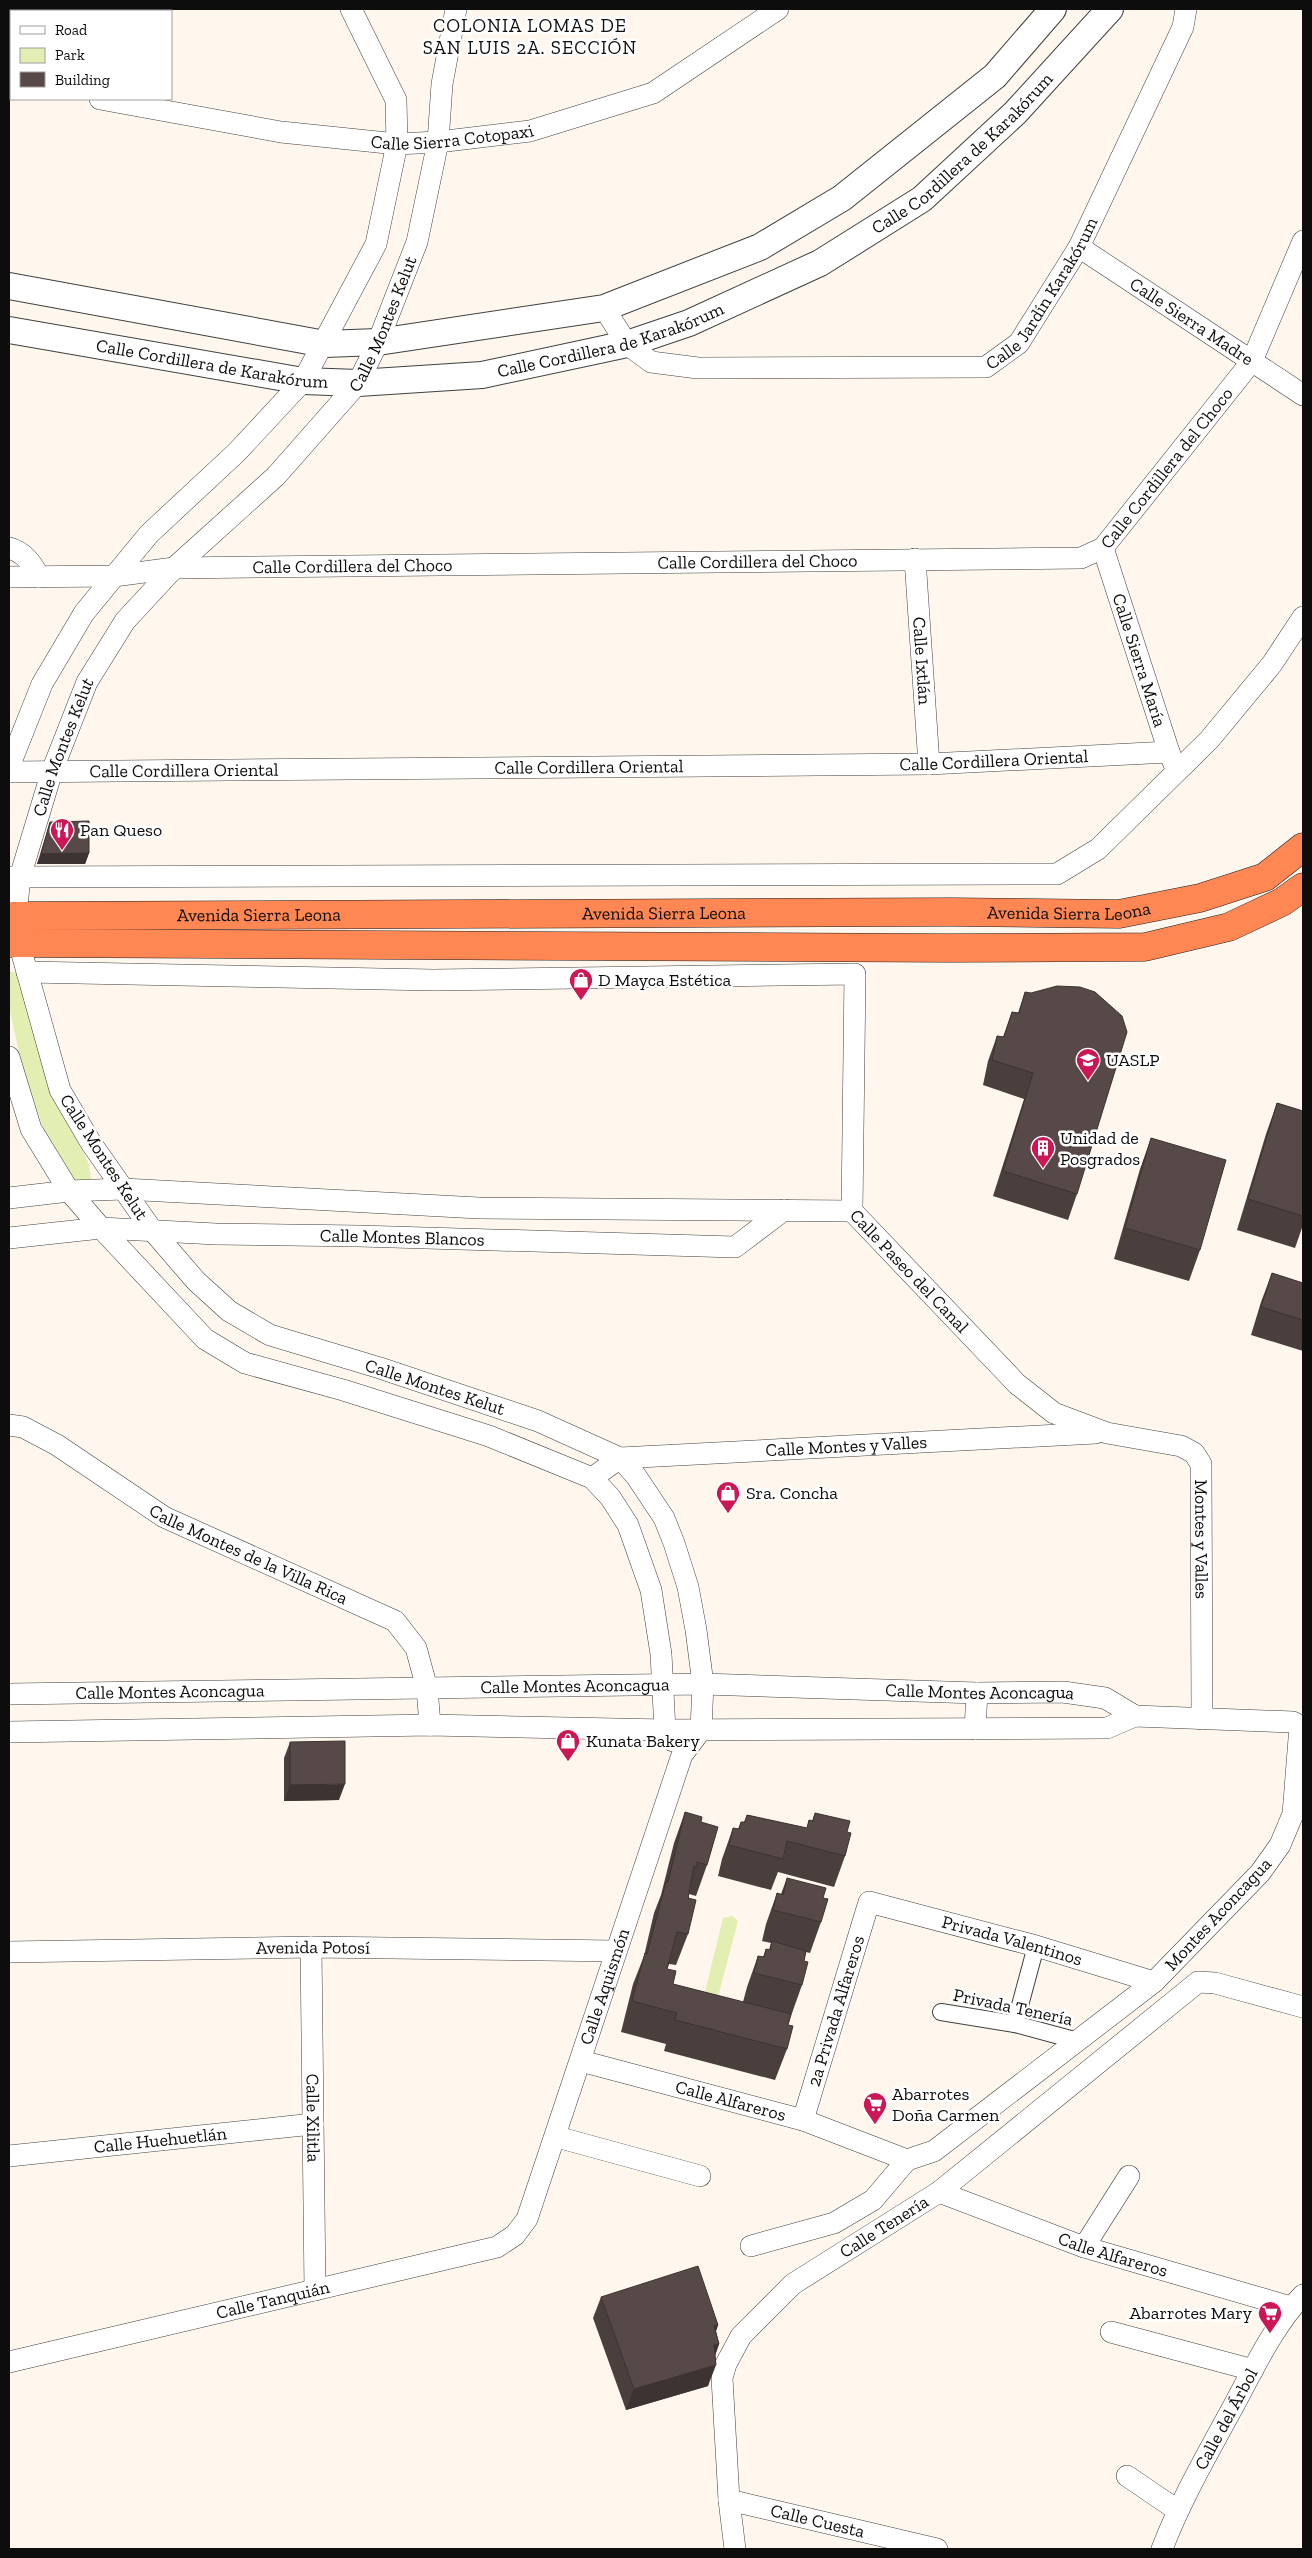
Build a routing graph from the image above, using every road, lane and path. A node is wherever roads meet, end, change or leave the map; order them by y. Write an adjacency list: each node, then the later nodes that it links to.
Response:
1 (351, 9): 9 (street)
2 (456, 9): 8 (street, Calle Montes Kelut)
3 (778, 9): 8 (street, Calle Sierra Cotopaxi)
4 (1053, 9): 13 (street, Calle Cordillera de Karakórum)
5 (1110, 9): 17 (street, Calle Cordillera de Karakórum)
6 (1186, 9): 11 (street, Calle Jardín Karakórum)
7 (105, 100): 9 (street, Calle Sierra Cotopaxi)
8 (438, 142): 9 (street, Calle Sierra Cotopaxi); 15 (street, Calle Montes Kelut)
9 (397, 144): 16 (street)
10 (1303, 241): 18 (street, Calle Cordillera del Choco)
11 (1079, 247): 17 (street, Calle Jardín Karakórum); 18 (street, Calle Sierra Madre)
12 (9, 286): 16 (street, Calle Cordillera de Karakórum)
13 (604, 308): 15 (street, Calle Cordillera de Karakórum); 17 (street, Calle Jardín Karakórum)
14 (9, 330): 19 (street, Calle Cordillera de Karakórum)
15 (378, 342): 16 (street, Calle Cordillera de Karakórum); 20 (street, Calle Montes Kelut)
16 (325, 344): 19 (street)
17 (627, 344): 20 (street, Calle Cordillera de Karakórum)
18 (1252, 361): 21 (street, Calle Sierra Madre); 23 (street, Calle Cordillera del Choco)
19 (303, 381): 20 (street, Calle Cordillera de Karakórum); 26 (street)
20 (358, 383): 25 (street, Calle Montes Kelut)
21 (1303, 395)
22 (9, 548): 28 (street)
23 (1103, 548): 24 (street, Calle Cordillera del Choco); 30 (street, Calle Sierra María)
24 (915, 559): 25 (street, Calle Cordillera del Choco); 31 (street, Calle Ixtlán)
25 (174, 568): 26 (street, Calle Cordillera del Choco); 33 (street, Calle Montes Kelut)
26 (114, 576): 28 (street, Calle Cordillera del Choco); 32 (street)
27 (9, 577): 28 (street, Calle Cordillera del Choco)
28 (39, 577)
29 (1303, 617): 30 (street)
30 (1173, 762): 31 (street, Calle Cordillera Oriental); 36 (street, Avenida Sierra Leona)
31 (929, 764): 33 (street, Calle Cordillera Oriental)
32 (9, 767)
33 (52, 771): 34 (street, Calle Cordillera Oriental); 36 (street, Calle Montes Kelut)
34 (9, 772)
35 (1303, 847): 38 (highway, Avenida Sierra Leona)
36 (15, 877): 39 (street, Calle Montes Kelut)
37 (1303, 887): 41 (highway, Avenida Sierra Leona)
38 (298, 915): 39 (highway, Avenida Sierra Leona); 41 (highway)
39 (13, 916): 40 (street, Calle Montes Kelut)
40 (14, 943): 41 (highway, Avenida Sierra Leona); 42 (street, Calle Montes Kelut)
41 (299, 944)
42 (27, 972): 44 (street, Calle Montes Kelut); 48 (street, Calle Paseo del Canal)
43 (9, 1057): 45 (street, Calle Montes Kelut)
44 (123, 1189): 45 (street, Calle Montes Blancos); 47 (street, Calle Montes Blancos); 50 (street, Calle Montes Kelut)
45 (69, 1191): 46 (street, Calle Montes Blancos); 49 (street, Calle Montes Kelut)
46 (9, 1198)
47 (784, 1210): 48 (street, Calle Montes Blancos); 50 (street, Calle Montes Blancos)
48 (852, 1211): 53 (street, Calle Paseo del Canal)
49 (101, 1228): 50 (street, Calle Montes Blancos); 51 (street, Calle Montes Blancos); 55 (street, Calle Montes Kelut)
50 (152, 1230): 54 (street, Calle Montes Kelut)
51 (9, 1238)
52 (9, 1425): 58 (street, Calle Montes de la Villa Rica)
53 (1106, 1432): 54 (street, Calle Montes y Valles); 62 (street, Montes y Valles)
54 (620, 1458): 55 (street); 56 (street, Calle Montes Kelut)
55 (592, 1478): 57 (street, Calle Montes Kelut)
56 (703, 1684): 57 (street, Calle Montes Aconcagua); 59 (street, Calle Montes Aconcagua); 66 (street, Calle Montes Kelut)
57 (662, 1685): 58 (street, Calle Montes Aconcagua); 65 (street, Calle Montes Kelut)
58 (427, 1688): 60 (street, Calle Montes Aconcagua); 63 (street, Calle Montes de la Villa Rica)
59 (977, 1693): 61 (street, Calle Montes Aconcagua); 64 (street)
60 (9, 1694)
61 (1135, 1716): 62 (street, Calle Montes Aconcagua); 64 (street, Calle Montes Aconcagua)
62 (1202, 1719): 69 (street, Calle Montes Aconcagua)
63 (430, 1725): 65 (street, Calle Montes Aconcagua); 67 (street, Calle Montes Aconcagua)
64 (975, 1729): 66 (street, Calle Montes Aconcagua)
65 (665, 1730): 66 (street, Calle Montes Aconcagua); 68 (street)
66 (701, 1730): 68 (street, Calle Aquismón)
67 (9, 1732)
68 (682, 1755): 73 (street, Calle Aquismón)
69 (1280, 1845): 75 (street, Montes Aconcagua)
70 (869, 1902): 71 (street, Privada Valentinos); 81 (street, 2a Privada Alfareros)
71 (1036, 1946): 75 (street, Privada Valentinos); 78 (street)
72 (311, 1947): 73 (street, Avenida Potosí); 74 (street, Avenida Potosí); 82 (street, Calle Xilitla)
73 (616, 1951): 80 (street, Calle Aquismón)
74 (9, 1952)
75 (1154, 1982): 79 (street)
76 (1303, 2007): 88 (street, Calle Tenería)
77 (941, 2012): 78 (street, Privada Tenería)
78 (1014, 2024): 79 (street, Privada Tenería)
79 (1078, 2041): 85 (street)
80 (581, 2061): 81 (street, Calle Alfareros); 83 (street, Calle Aquismón)
81 (803, 2120): 85 (street, Calle Alfareros)
82 (313, 2124): 84 (street, Calle Huehuetlán); 92 (street, Calle Xilitla)
83 (557, 2137): 86 (street); 89 (street, Calle Aquismón)
84 (9, 2156)
85 (907, 2160): 90 (street)
86 (700, 2176)
87 (1129, 2176): 91 (street)
88 (939, 2192): 91 (street, Calle Alfareros); 98 (street, Calle Tenería)
89 (527, 2219): 92 (street, Calle Tanquián)
90 (751, 2246)
91 (1084, 2247): 93 (street, Calle Alfareros)
92 (315, 2290): 95 (street, Calle Tanquián)
93 (1297, 2301): 96 (street, Calle del Árbol)
94 (1111, 2332): 96 (street)
95 (9, 2362)
96 (1253, 2370): 99 (street, Calle del Árbol)
97 (1127, 2476): 99 (street)
98 (729, 2500): 100 (street, Calle Tenería); 101 (street, Calle Cuesta)
99 (1177, 2510): 102 (street, Calle del Árbol)
100 (735, 2549)
101 (937, 2549)
102 (1162, 2549)

